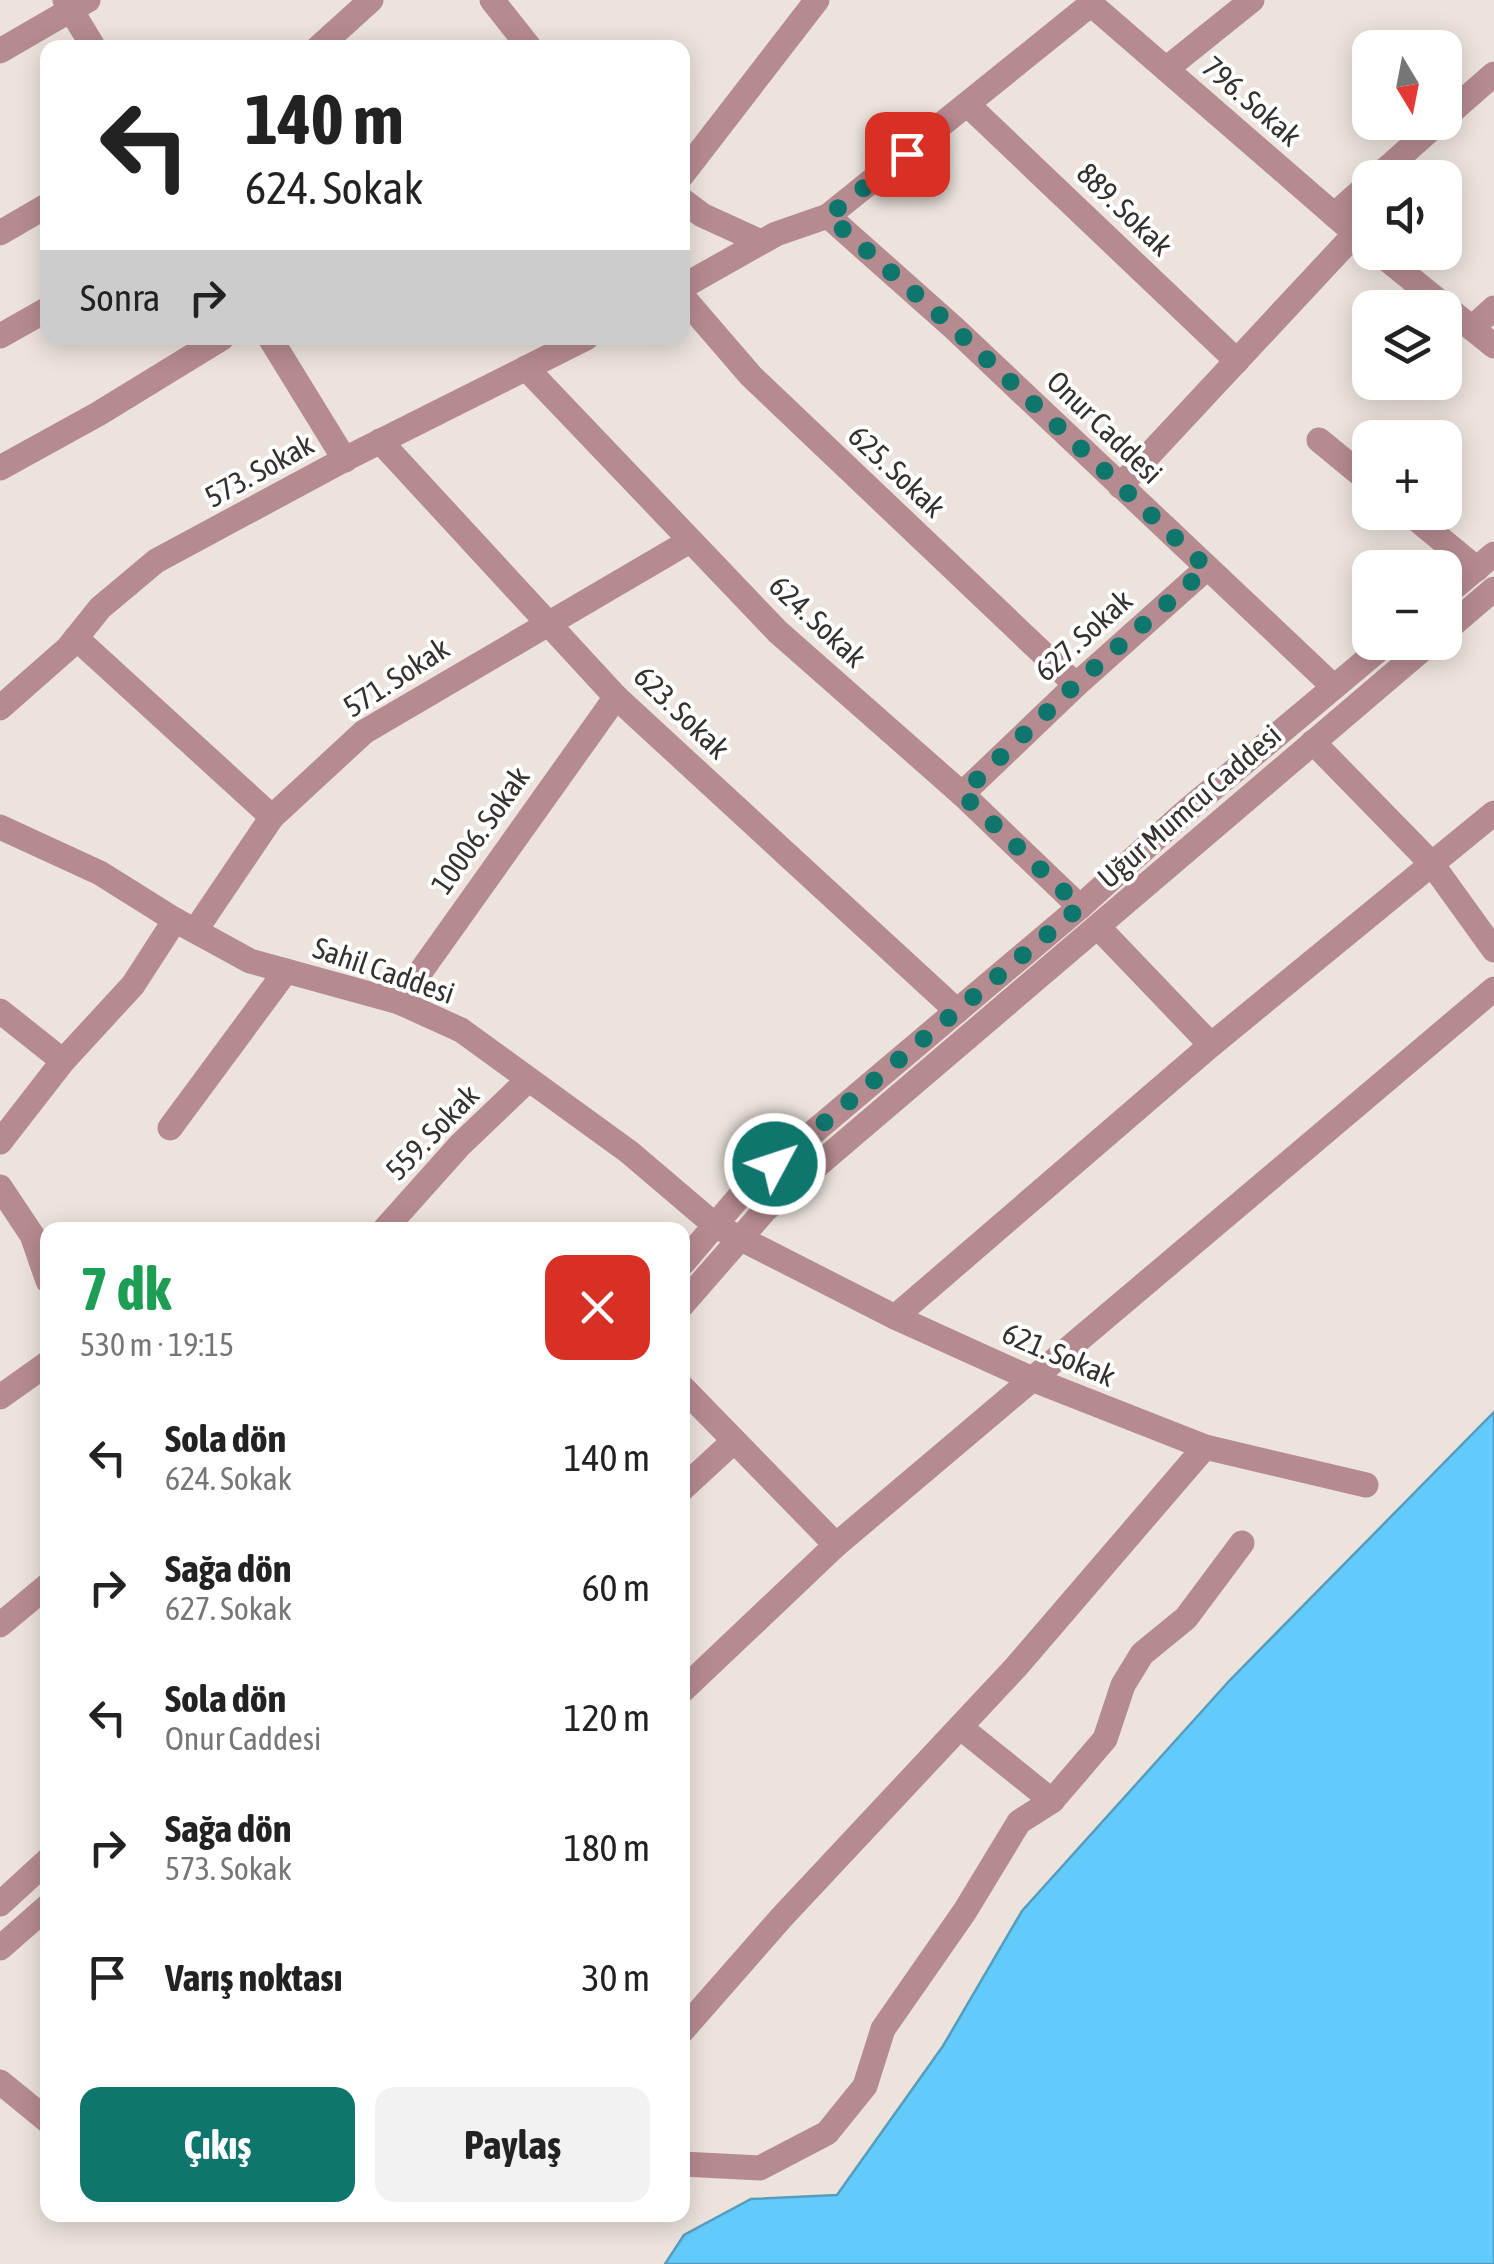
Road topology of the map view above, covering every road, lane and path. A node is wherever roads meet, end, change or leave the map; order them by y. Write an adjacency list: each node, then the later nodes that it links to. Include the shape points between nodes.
1 (371, 0): 7 (street)
2 (492, 0): 8 (street)
3 (817, 0): 16 (street)
4 (1252, 0): 10 (street)
5 (75, 4): 6 (street); 9 (street)
6 (91, 40)
7 (327, 40)
8 (524, 40)
9 (0, 50)
10 (1166, 69): 13 (street, 796. Sokak, via 1091,4); 20 (street, 796. Sokak)
11 (1494, 74): 12 (street)
12 (1462, 102)
13 (968, 105): 21 (street); 37 (street, 889. Sokak)
14 (1419, 140): 15 (street)
15 (1396, 160)
16 (690, 165)
17 (1352, 199): 20 (street)
18 (690, 206): 24 (street)
19 (40, 210): 23 (street)
20 (1334, 215): 22 (street, 796. Sokak)
21 (828, 216): 24 (street); 44 (street, Onur Caddesi)
22 (1352, 231)
23 (0, 233)
24 (761, 242): 27 (street)
25 (1352, 250): 37 (street)
26 (1400, 270): 31 (street)
27 (690, 282)
28 (690, 305): 56 (street, 625. Sokak, via 751,376)
29 (1494, 308): 31 (street)
30 (40, 313): 32 (street)
31 (1472, 328): 36 (street)
32 (0, 336)
33 (211, 345): 43 (street)
34 (274, 345): 41 (street)
35 (572, 345): 38 (street, 573. Sokak)
36 (1494, 346)
37 (1237, 361): 44 (street)
38 (526, 368): 40 (street, 573. Sokak); 46 (street, 624. Sokak)
39 (1319, 440): 42 (street)
40 (380, 441): 41 (street, 573. Sokak); 52 (street, 623. Sokak)
41 (345, 460): 53 (street, 573. Sokak, via 156,561)
42 (1352, 467)
43 (0, 468)
44 (1120, 486): 48 (street, Onur Caddesi)
45 (1437, 530): 47 (street)
46 (688, 542): 52 (street, 571. Sokak); 61 (street, 624. Sokak, via 778,632)
47 (1486, 561): 49 (street)
48 (1207, 568): 56 (street, 627. Sokak); 57 (street, Onur Caddesi)
49 (1462, 581)
50 (1494, 590): 51 (street)
51 (1462, 616)
52 (546, 622): 58 (street, 623. Sokak); 63 (street, 571. Sokak, via 364,732)
53 (76, 638): 59 (street, 573. Sokak); 63 (street)
54 (1366, 660): 57 (street, Uğur Mumcu Caddesi)
55 (1410, 660): 60 (street, Uğur Mumcu Caddesi)
56 (1076, 684): 61 (street, 627. Sokak)
57 (1334, 687): 66 (street, Uğur Mumcu Caddesi)
58 (616, 697): 72 (street, 10006. Sokak); 74 (street, 623. Sokak)
59 (0, 708)
60 (1314, 742): 65 (street); 68 (street, Uğur Mumcu Caddesi)
61 (962, 794): 66 (street, 624. Sokak)
62 (1494, 814): 65 (street)
63 (272, 816): 67 (street, 571. Sokak)
64 (0, 827): 67 (street, Sahil Caddesi, via 100,872)
65 (1432, 864): 69 (street); 75 (street)
66 (1080, 907): 74 (street, Uğur Mumcu Caddesi)
67 (185, 926): 70 (street, Sahil Caddesi, via 250,961); 76 (street, 571. Sokak)
68 (1098, 928): 75 (street); 83 (street, Uğur Mumcu Caddesi, via 766,1210)
69 (1494, 950)
70 (286, 971): 72 (street, Sahil Caddesi); 78 (street)
71 (1494, 989): 89 (street)
72 (399, 1002): 77 (street, Sahil Caddesi, via 461,1030)
73 (0, 1011): 76 (street)
74 (957, 1011): 82 (street, Uğur Mumcu Caddesi, via 745,1190)
75 (1211, 1045): 87 (street)
76 (63, 1061): 79 (street, 571. Sokak)
77 (528, 1080): 81 (street, 559. Sokak); 82 (street, Sahil Caddesi, via 629,1152)
78 (170, 1128)
79 (0, 1142)
80 (0, 1187): 85 (street)
81 (391, 1222)
82 (716, 1226): 83 (street, Sahil Caddesi); 84 (street, Uğur Mumcu Caddesi)
83 (742, 1240): 86 (street, Uğur Mumcu Caddesi); 87 (street, 621. Sokak)
84 (690, 1255)
85 (40, 1258)
86 (690, 1296)
87 (895, 1317): 89 (street, 621. Sokak)
88 (40, 1369): 91 (street)
89 (1032, 1380): 93 (street, 621. Sokak); 97 (street)
90 (690, 1395): 92 (street)
91 (0, 1397)
92 (734, 1441): 94 (street); 97 (street)
93 (1205, 1447): 95 (street, 621. Sokak); 101 (street)
94 (690, 1481)
95 (1366, 1485)
96 (1242, 1544): 102 (street, via 1186,1618 1142,1654 1104,1739)
97 (836, 1545): 100 (street)
98 (40, 1592): 99 (street)
99 (0, 1625)
100 (690, 1683)
101 (960, 1727): 102 (street); 107 (street)
102 (1052, 1801): 110 (street, via 1019,1822 883,2029 865,2086 827,2133 760,2168)
103 (40, 1867): 104 (street)
104 (0, 1904)
105 (40, 1913): 106 (street)
106 (0, 1948)
107 (690, 2023)
108 (0, 2082): 109 (street)
109 (40, 2114)
110 (690, 2164)

